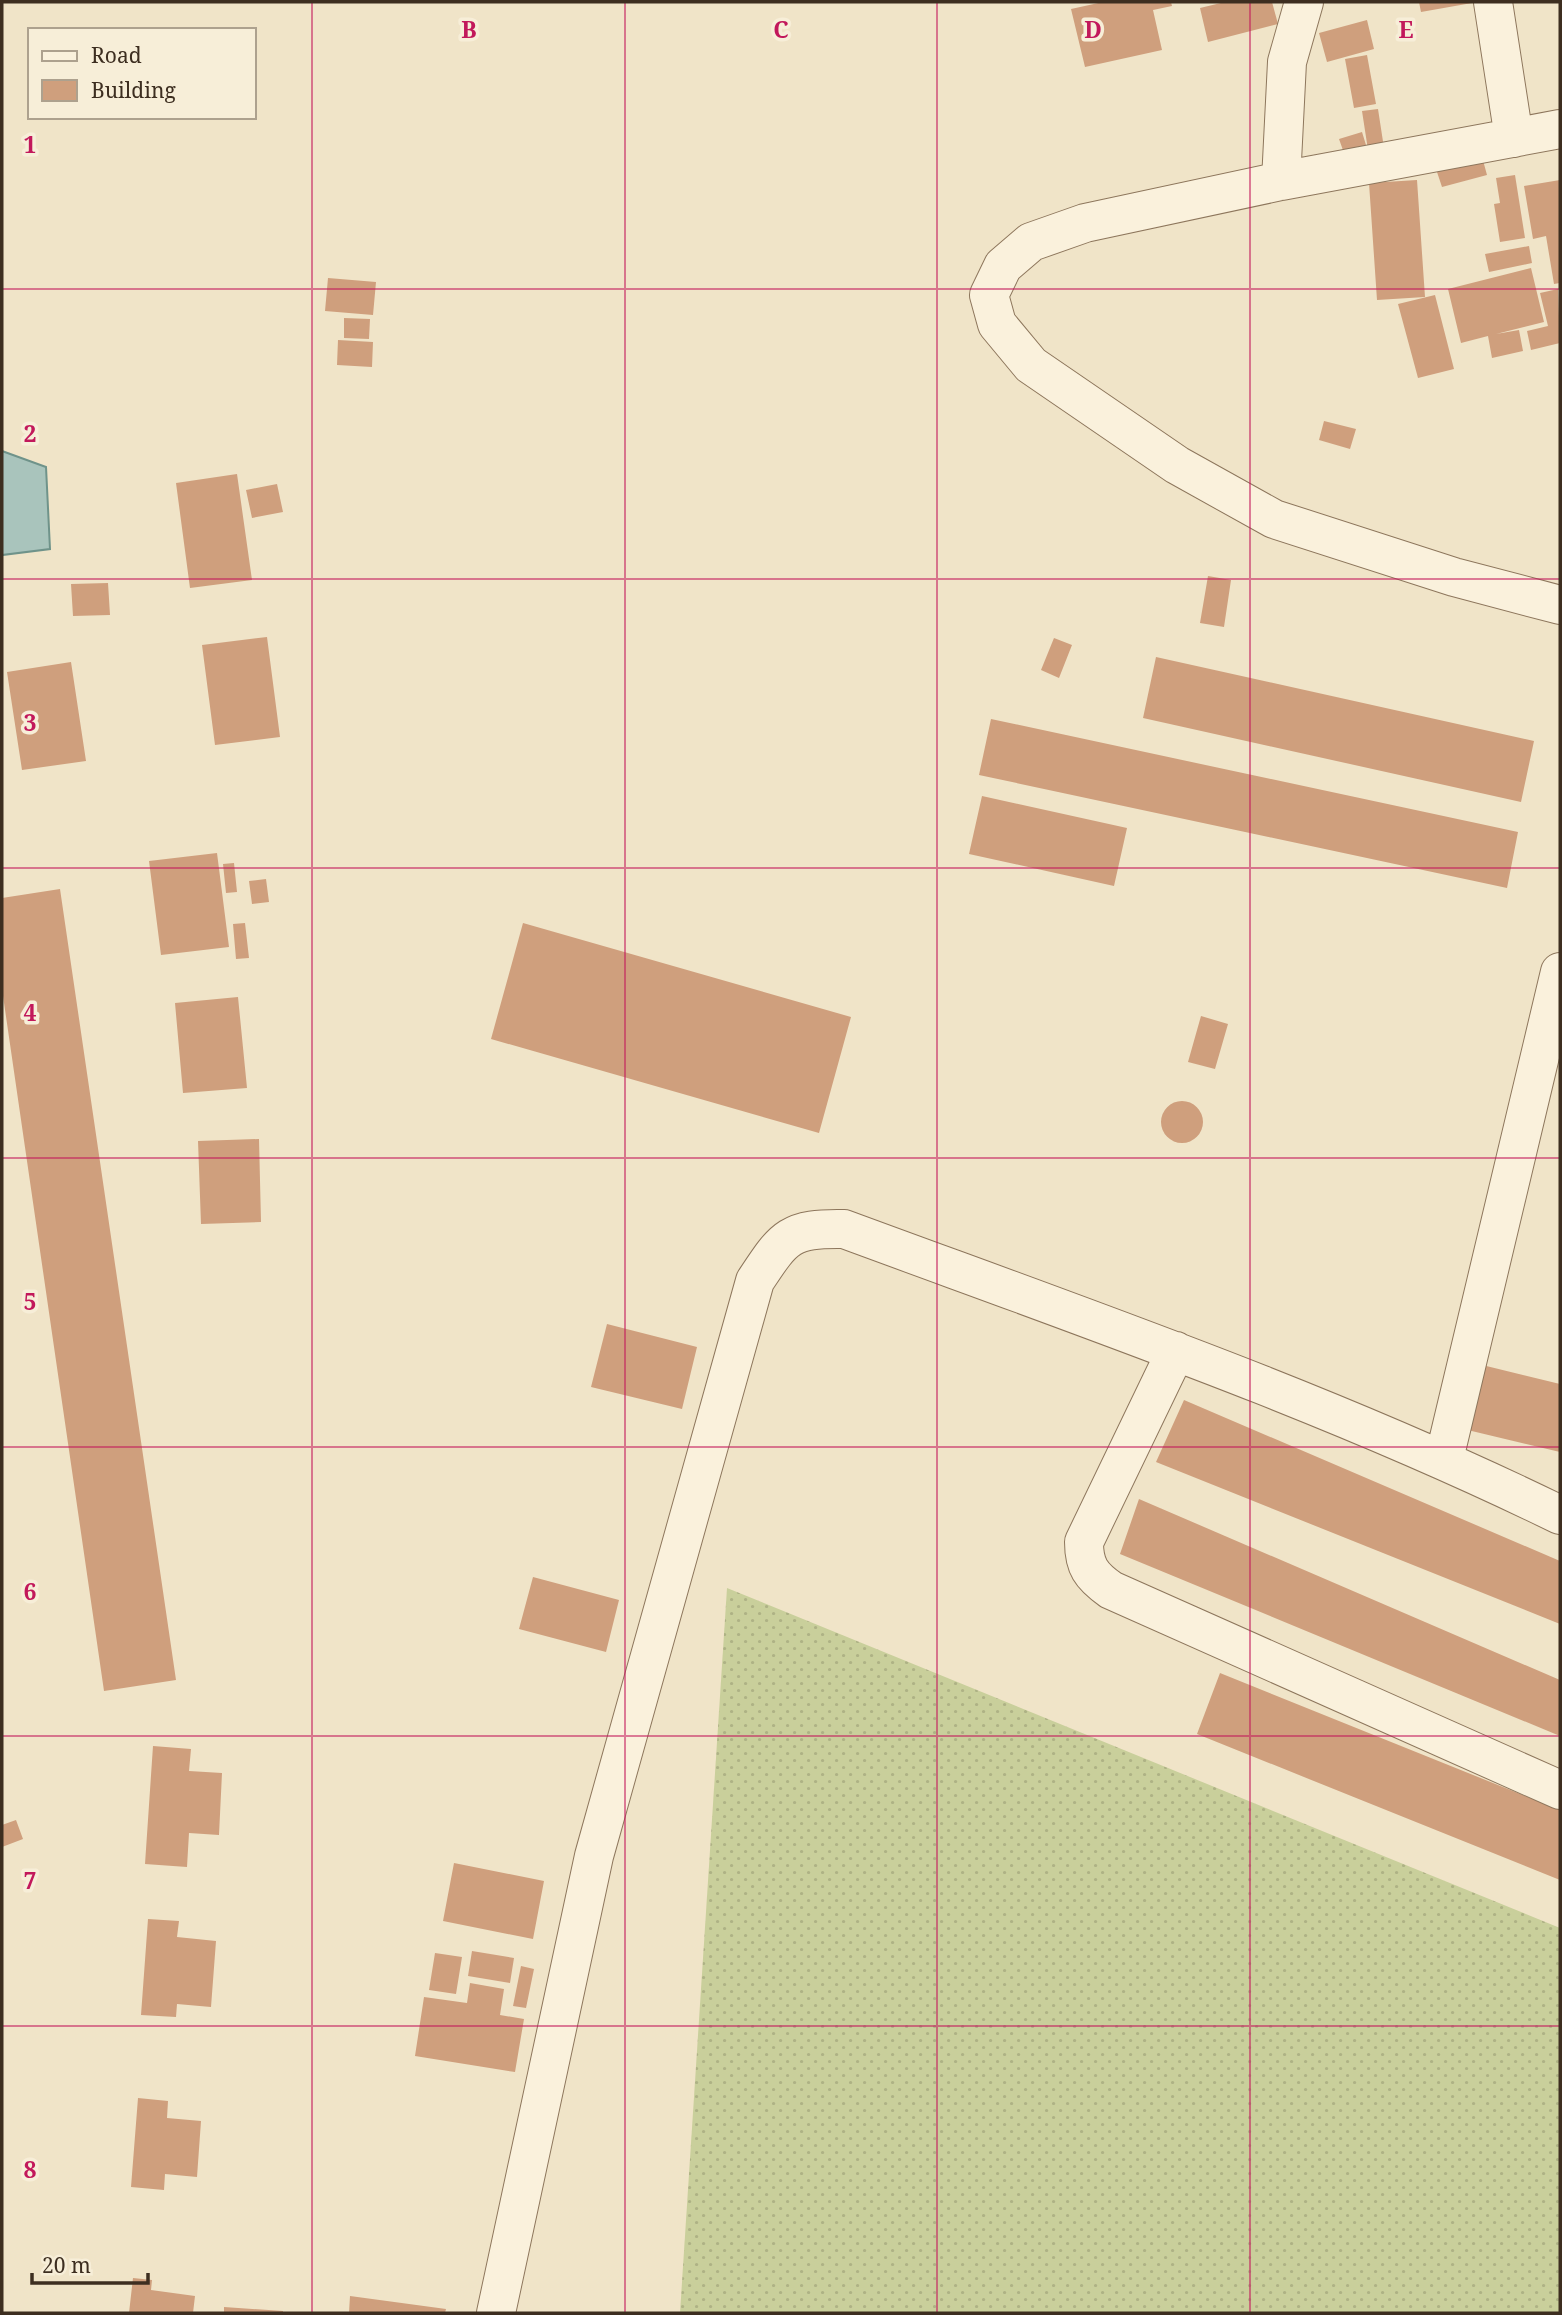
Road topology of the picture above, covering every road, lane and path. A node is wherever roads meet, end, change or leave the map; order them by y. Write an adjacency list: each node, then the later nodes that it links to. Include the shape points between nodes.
1 (1304, 2): 5 (street, via 1287,62)
2 (1493, 2): 4 (street)
3 (1560, 129): 4 (street)
4 (1514, 138): 5 (street)
5 (1281, 181): 6 (street, via 1085,223 1031,242 1003,266 989,295 997,324 1031,365 1177,465 1274,519 1454,577)
6 (1560, 605)
7 (1560, 972): 9 (street)
8 (1176, 1351): 9 (street); 11 (street, via 1084,1542 1084,1561 1094,1577 1111,1590); 12 (street, via 844,1229 808,1228 779,1244 755,1281 594,1856)
9 (1444, 1458): 10 (street)
10 (1560, 1515)
11 (1560, 1790)
12 (496, 2313)

